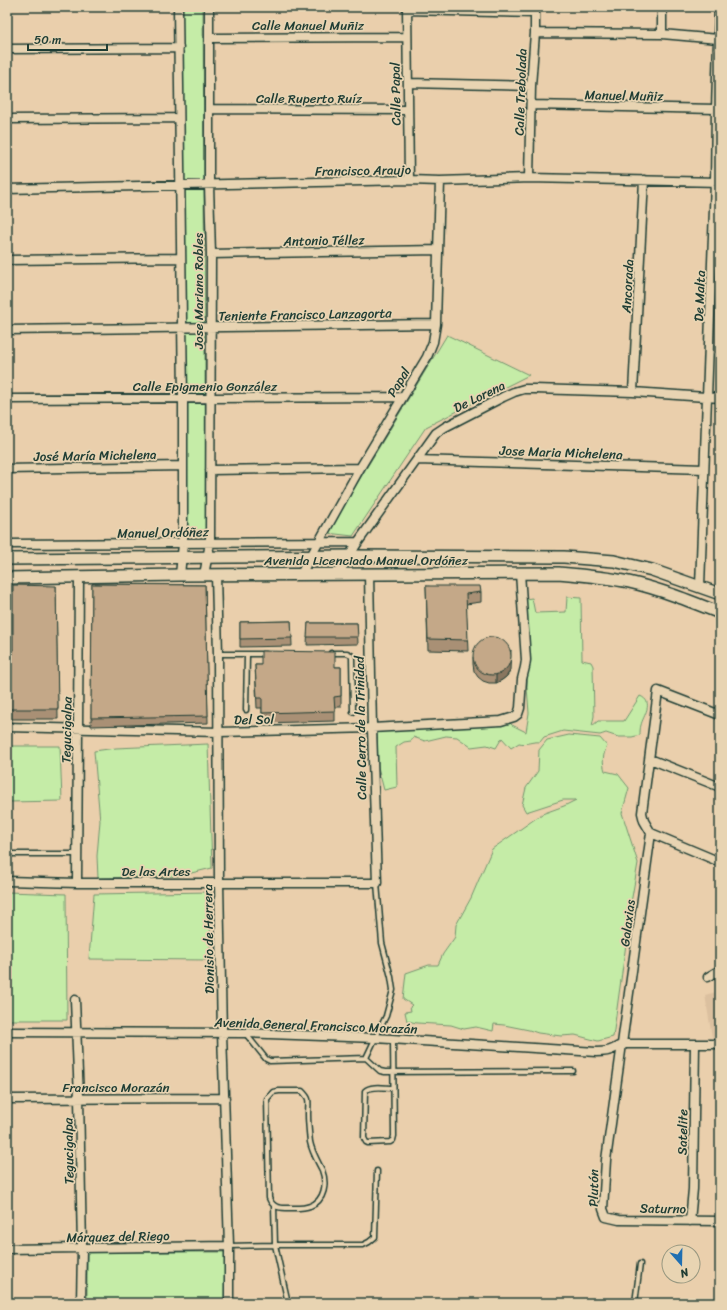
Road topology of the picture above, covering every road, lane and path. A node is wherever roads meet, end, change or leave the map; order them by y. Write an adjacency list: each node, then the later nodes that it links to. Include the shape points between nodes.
1 (178, 7): 12 (street, Jose Mariano Robles)
2 (209, 7): 10 (street, Jose Mariano Robles)
3 (662, 7): 8 (street)
4 (719, 7): 11 (street, De Malta)
5 (407, 8): 6 (street); 9 (street, Calle Papal)
6 (534, 10): 7 (street, Calle Trebolada)
7 (535, 33): 8 (street); 15 (street, Calle Trebolada)
8 (662, 34): 11 (street)
9 (406, 37): 10 (street, Calle Manuel Muñiz); 14 (street, Calle Papal)
10 (209, 38): 17 (street, Jose Mariano Robles)
11 (718, 39): 18 (street, De Malta)
12 (179, 48): 13 (street); 20 (street, Jose Mariano Robles)
13 (7, 49)
14 (408, 83): 15 (street); 19 (street, Calle Papal)
15 (531, 86): 16 (street, Calle Trebolada)
16 (532, 105): 18 (street, Manuel Muñiz); 22 (street, Calle Trebolada)
17 (210, 109): 19 (street, Calle Ruperto Ruíz); 27 (street, Jose Mariano Robles)
18 (716, 109): 26 (street, De Malta)
19 (407, 110): 23 (street, Calle Papal)
20 (179, 118): 21 (street); 28 (street, Jose Mariano Robles)
21 (7, 119)
22 (529, 178): 24 (street, Francisco Araujo); 25 (street, Francisco Araujo)
23 (409, 180): 25 (street, Francisco Araujo); 27 (street, Francisco Araujo)
24 (644, 180): 26 (street, Francisco Araujo); 38 (street, Ancorada)
25 (440, 181): 30 (street, Papal)
26 (717, 182): 42 (street, De Malta)
27 (209, 185): 28 (street, Francisco Araujo); 31 (street, Jose Mariano Robles)
28 (181, 186): 29 (street, Francisco Araujo); 32 (street, Jose Mariano Robles)
29 (7, 189)
30 (438, 250): 31 (street, Antonio Téllez); 34 (street, Papal)
31 (211, 254): 36 (street, Jose Mariano Robles)
32 (181, 258): 33 (street); 35 (street, Jose Mariano Robles)
33 (7, 260)
34 (436, 324): 36 (street, Teniente Francisco Lanzagorta); 39 (street, Papal, via 427,357)
35 (182, 328): 36 (street, Teniente Francisco Lanzagorta); 37 (street, Teniente Francisco Lanzagorta); 40 (street, Jose Mariano Robles)
36 (210, 328): 41 (street, Jose Mariano Robles)
37 (7, 330)
38 (633, 392): 42 (street, De Lorena); 45 (street, De Lorena, via 534,388 514,392 445,426 436,433)
39 (402, 397): 41 (street, Calle Epigmenio González); 47 (street, Papal)
40 (183, 398): 41 (street, Calle Epigmenio González); 44 (street, Calle Epigmenio González); 46 (street, Jose Mariano Robles)
41 (210, 398): 50 (street, Jose Mariano Robles)
42 (707, 398): 43 (street, De Lorena); 49 (street, De Malta)
43 (720, 398)
44 (7, 399)
45 (417, 460): 49 (street, Jose Maria Michelena); 52 (street, De Lorena)
46 (183, 466): 48 (street, José María Michelena); 55 (street, Jose Mariano Robles)
47 (360, 468): 50 (street); 51 (street, Papal)
48 (7, 469)
49 (704, 469): 70 (street, De Malta)
50 (210, 470): 53 (street, Jose Mariano Robles)
51 (319, 541): 52 (street, Manuel Ordóñez); 53 (street, Manuel Ordóñez); 59 (street, Papal)
52 (358, 542): 56 (street, De Lorena)
53 (210, 543): 55 (street, Manuel Ordóñez); 58 (street, Jose Mariano Robles)
54 (7, 544): 55 (street, Manuel Ordóñez)
55 (183, 544): 57 (street, Jose Mariano Robles)
56 (349, 556): 59 (main road, Avenida Licenciado Manuel Ordóñez); 62 (street, De Lorena); 70 (main road, Avenida Licenciado Manuel Ordóñez, via 571,557 652,570)
57 (182, 558): 58 (main road, Avenida Licenciado Manuel Ordóñez); 60 (main road, Avenida Licenciado Manuel Ordóñez); 65 (street, Jose Mariano Robles)
58 (207, 558): 59 (main road, Avenida Licenciado Manuel Ordóñez); 66 (street, Jose Mariano Robles)
59 (311, 558): 61 (street, Papal)
60 (7, 559)
61 (301, 574): 62 (main road, Avenida Licenciado Manuel Ordóñez); 67 (main road, Avenida Licenciado Manuel Ordóñez)
62 (338, 574): 63 (main road, Avenida Licenciado Manuel Ordóñez)
63 (369, 574): 64 (main road, Avenida Licenciado Manuel Ordóñez); 81 (street, Calle Cerro de la Trinidad)
64 (520, 574): 72 (main road, Avenida Licenciado Manuel Ordóñez, via 559,573 629,582 672,594); 81 (street, Del Sol, via 526,660 518,714 501,721)
65 (180, 575): 66 (main road, Avenida Licenciado Manuel Ordóñez); 68 (main road, Avenida Licenciado Manuel Ordóñez)
66 (204, 575): 67 (main road, Avenida Licenciado Manuel Ordóñez)
67 (216, 575): 74 (street, Dionisio de Herrera)
68 (79, 577): 69 (main road, Avenida Licenciado Manuel Ordóñez); 82 (street, Tegucigalpa)
69 (7, 578)
70 (700, 586): 71 (main road, Avenida Licenciado Manuel Ordóñez)
71 (720, 594)
72 (720, 613)
73 (324, 653): 78 (lane, via 347,653 352,658)
74 (218, 654): 76 (lane); 83 (street, Dionisio de Herrera)
75 (270, 654): 76 (lane)
76 (247, 655): 77 (lane)
77 (246, 710)
78 (353, 712)
79 (720, 715): 84 (street, via 658,691)
80 (7, 727): 82 (street, Del Sol)
81 (372, 728): 83 (street, Del Sol); 93 (street, Calle Cerro de la Trinidad)
82 (78, 729): 83 (street, Del Sol); 87 (street, Tegucigalpa)
83 (219, 732): 92 (street, Dionisio de Herrera)
84 (650, 759): 85 (street); 86 (street, via 642,813)
85 (720, 787)
86 (651, 833): 89 (street); 103 (street, Galaxias)
87 (77, 854): 88 (lane, via 12,854); 91 (street, Tegucigalpa)
88 (7, 858)
89 (720, 862)
90 (7, 881): 91 (street, De las Artes)
91 (77, 883): 92 (street, De las Artes)
92 (219, 883): 93 (street, De las Artes); 99 (street, Dionisio de Herrera)
93 (377, 883): 101 (lane, via 382,943 394,990 386,1016)
94 (720, 970): 95 (street)
95 (708, 977)
96 (75, 1000): 98 (street, Tegucigalpa)
97 (7, 1032): 98 (street, Avenida General Francisco Morazán)
98 (76, 1032): 99 (street, Avenida General Francisco Morazán); 110 (street, Tegucigalpa)
99 (222, 1033): 100 (street, Avenida General Francisco Morazán); 111 (street, Dionisio de Herrera)
100 (245, 1033): 101 (street, Avenida General Francisco Morazán); 106 (lane, via 270,1061)
101 (375, 1038): 102 (street, Avenida General Francisco Morazán); 106 (lane)
102 (393, 1040): 103 (street, Avenida General Francisco Morazán, via 596,1052 609,1051); 108 (lane)
103 (621, 1044): 104 (street); 113 (street, Galaxias)
104 (695, 1044): 105 (street); 117 (street, Satelite, via 693,1190)
105 (720, 1044)
106 (366, 1058): 108 (lane, via 380,1071)
107 (573, 1071): 108 (lane)
108 (393, 1072): 109 (lane)
109 (393, 1088): 109 (lane, via 367,1088 365,1091 364,1138 368,1143 393,1140)
110 (79, 1098): 111 (street, Francisco Morazán); 112 (street, Francisco Morazán); 122 (street, Tegucigalpa)
111 (225, 1098): 120 (street, Dionisio de Herrera)
112 (7, 1099)
113 (606, 1160): 116 (street, Plutón, via 603,1209)
114 (377, 1171): 119 (lane, via 375,1237 369,1242 363,1245)
115 (274, 1206): 115 (lane, via 310,1206 318,1202 324,1191 322,1172 310,1144 308,1099 302,1091 279,1091 267,1099 269,1198); 119 (lane)
116 (606, 1217): 117 (street, Saturno, via 618,1220)
117 (690, 1221): 118 (street, Saturno)
118 (720, 1221)
119 (275, 1245): 120 (lane); 126 (lane)
120 (229, 1246): 122 (street, Márquez del Riego); 125 (street, Dionisio de Herrera)
121 (7, 1248): 122 (street, Márquez del Riego)
122 (82, 1248): 124 (street, Tegucigalpa)
123 (640, 1264): 127 (lane)
124 (81, 1303)
125 (229, 1303)
126 (288, 1303)
127 (635, 1303)

